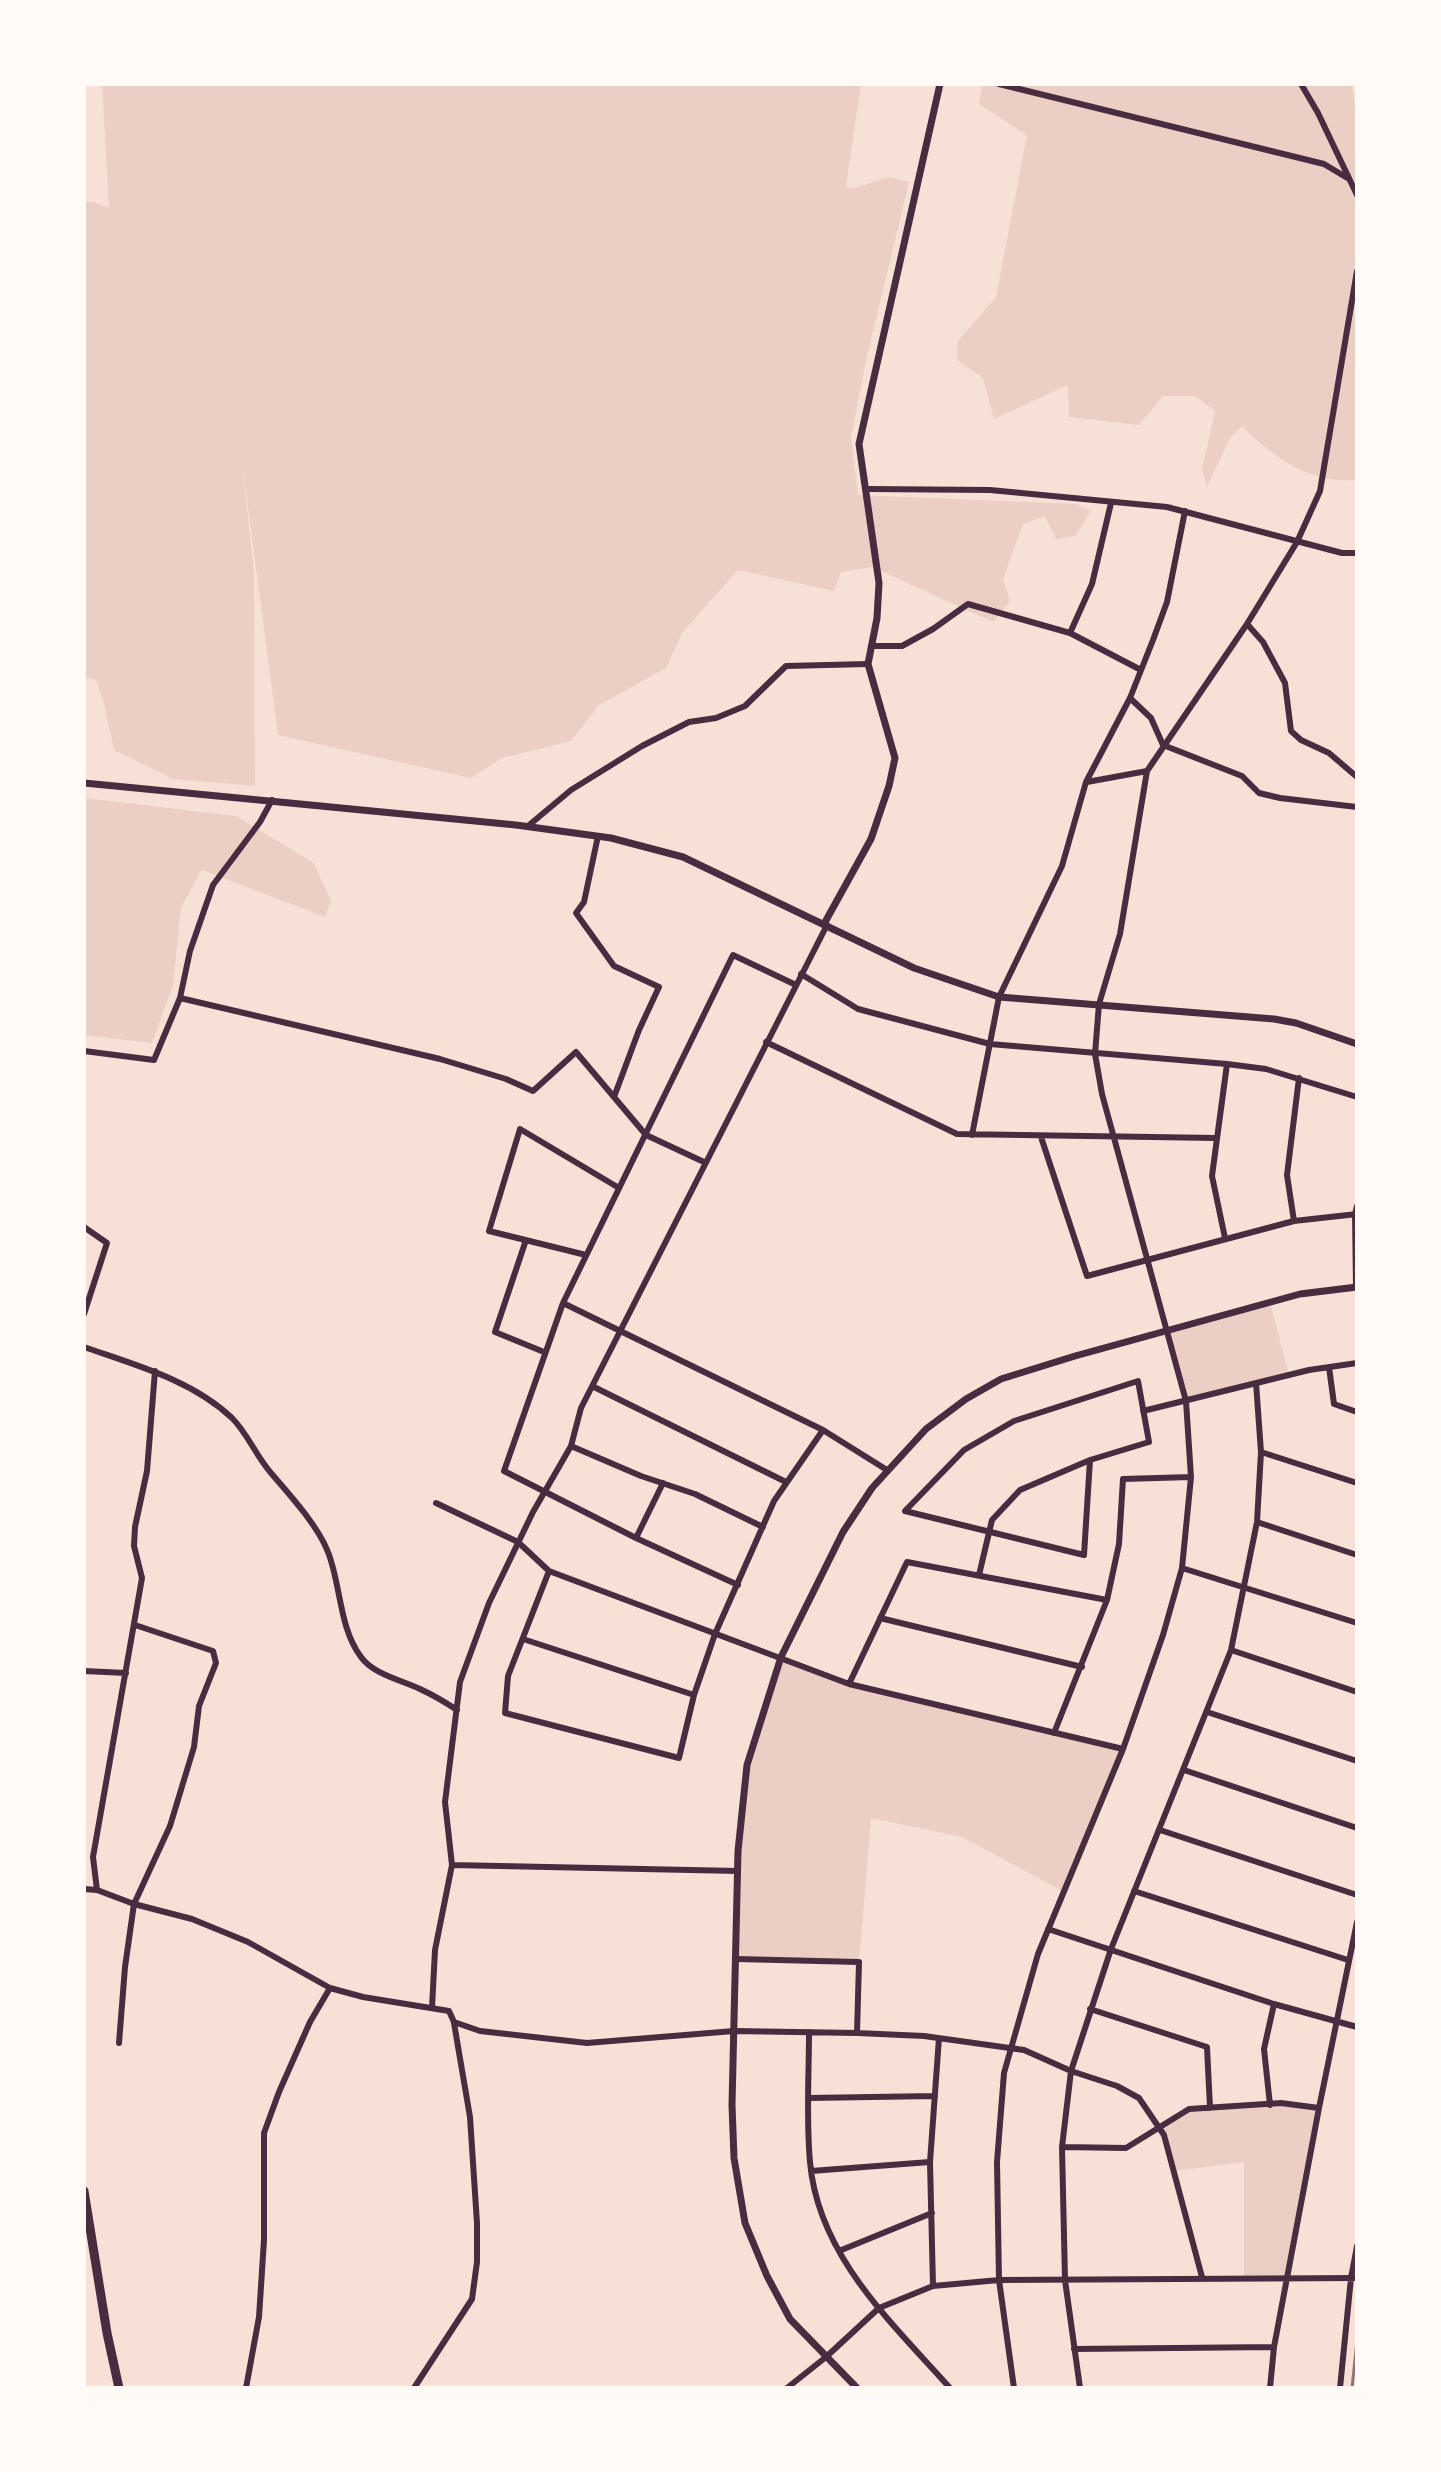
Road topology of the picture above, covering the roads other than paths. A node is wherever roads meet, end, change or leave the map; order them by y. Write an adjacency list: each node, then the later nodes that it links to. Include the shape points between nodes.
1 (940, 84): 7 (street, via 864,413 859,444)
2 (999, 84): 4 (street, via 1324,164)
3 (1301, 84): 4 (street)
4 (1349, 179): 5 (street)
5 (1357, 195)
6 (1357, 271): 10 (street, via 1320,491)
7 (867, 489): 8 (street, via 990,490); 14 (street, via 879,583)
8 (1111, 503): 9 (street); 13 (street, via 1092,584)
9 (1185, 511): 10 (street); 16 (street, via 1167,602)
10 (1297, 542): 11 (street); 12 (street)
11 (1357, 553)
12 (1247, 624): 18 (street); 20 (street, via 1285,683 1291,731)
13 (1070, 633): 14 (street, via 968,604 902,646); 16 (street)
14 (871, 646): 15 (street)
15 (868, 664): 25 (street, via 786,666 745,706 689,722 610,764); 27 (street, via 895,758 871,839)
16 (1141, 670): 17 (street)
17 (1130, 698): 18 (street, via 1151,718); 21 (street)
18 (1163, 745): 19 (street); 24 (street, via 1242,776 1259,793)
19 (1147, 771): 21 (street); 32 (street, via 1120,934)
20 (1357, 777)
21 (1086, 782): 30 (street, via 1062,866)
22 (84, 783): 23 (street)
23 (272, 800): 25 (street); 31 (street, via 213,885)
24 (1357, 807)
25 (528, 826): 26 (street)
26 (598, 836): 27 (street, via 683,857); 40 (street, via 584,902 576,913 614,966 659,987)
27 (826, 924): 28 (street); 30 (street, via 914,968)
28 (801, 974): 29 (street); 34 (street, via 858,1009)
29 (796, 985): 33 (street); 42 (street, via 733,955)
30 (999, 997): 32 (street); 34 (street)
31 (180, 998): 36 (street, via 154,1060); 40 (street, via 440,1059 533,1091 576,1052)
32 (1099, 1004): 35 (street, via 1274,1019); 37 (street)
33 (766, 1042): 43 (street, via 957,1134); 47 (street)
34 (990, 1044): 37 (street); 43 (street)
35 (1357, 1044)
36 (84, 1051)
37 (1095, 1054): 38 (street); 44 (street)
38 (1227, 1064): 39 (street); 46 (street)
39 (1299, 1078): 41 (street); 51 (street, via 1287,1175)
40 (614, 1097): 42 (street)
41 (1357, 1097)
42 (646, 1135): 47 (street); 48 (street)
43 (972, 1135): 45 (street)
44 (1113, 1136): 45 (street); 46 (street); 56 (street)
45 (1041, 1137): 56 (street, via 1087,1276)
46 (1216, 1138): 53 (street, via 1212,1176)
47 (704, 1162): 60 (street)
48 (619, 1188): 54 (street, via 520,1129 489,1231); 55 (street)
49 (1357, 1206): 50 (street)
50 (1356, 1214): 51 (street); 57 (street)
51 (1294, 1221): 53 (street)
52 (84, 1227): 59 (street, via 107,1243)
53 (1225, 1238): 56 (street)
54 (526, 1240): 55 (street); 63 (street, via 495,1332)
55 (586, 1255): 58 (street)
56 (1149, 1260): 61 (street)
57 (1357, 1287): 61 (street, via 1300,1294)
58 (563, 1303): 60 (street); 63 (street)
59 (84, 1314)
60 (620, 1330): 68 (street); 72 (street)
61 (1166, 1330): 69 (street); 76 (street, via 1001,1379 926,1429)
62 (84, 1347): 66 (street)
63 (544, 1352): 81 (street, via 504,1471)
64 (1357, 1363): 65 (street)
65 (1329, 1367): 67 (street); 71 (street, via 1334,1404)
66 (155, 1371): 97 (street, via 147,1471 135,1527 142,1578); 108 (street, via 230,1417 306,1517 328,1551 360,1656 369,1666)
67 (1256, 1383): 69 (street); 74 (street)
68 (594, 1387): 73 (street, via 581,1408); 78 (street)
69 (1186, 1401): 70 (street); 77 (street)
70 (1143, 1411): 75 (street, via 1149,1442); 85 (street, via 1138,1381 1014,1421 964,1450 905,1511)
71 (1357, 1412)
72 (823, 1430): 76 (street); 78 (street)
73 (571, 1446): 79 (street); 81 (street)
74 (1261, 1452): 80 (street); 83 (street)
75 (1090, 1460): 85 (street, via 1020,1490 992,1520); 85 (street, via 1084,1555)
76 (887, 1470): 101 (street, via 843,1532)
77 (1191, 1477): 89 (street); 94 (street, via 1123,1479 1119,1544)
78 (786, 1482): 84 (street)
79 (663, 1483): 84 (street); 86 (street)
80 (1357, 1483)
81 (546, 1492): 86 (street); 87 (street)
82 (436, 1503): 87 (street)
83 (1257, 1522): 88 (street); 93 (street)
84 (763, 1527): 92 (street)
85 (989, 1534): 91 (street)
86 (636, 1538): 92 (street)
87 (518, 1542): 90 (street); 108 (street, via 472,1646)
88 (1357, 1555)
89 (1182, 1568): 93 (street); 111 (street)
90 (549, 1571): 98 (street); 99 (street)
91 (979, 1575): 94 (street); 95 (street, via 907,1562)
92 (738, 1585): 98 (street)
93 (1244, 1586): 96 (street); 100 (street)
94 (1107, 1600): 102 (street)
95 (880, 1618): 102 (street); 105 (street)
96 (1357, 1623)
97 (135, 1625): 104 (street); 122 (street, via 213,1651 216,1663 199,1706 194,1747 170,1826)
98 (715, 1634): 101 (street); 107 (street)
99 (523, 1639): 107 (street); 107 (street, via 508,1676 505,1713 679,1758)
100 (1231, 1650): 106 (street); 109 (street)
101 (781, 1657): 105 (street); 117 (street, via 747,1765)
102 (1082, 1667): 110 (street)
103 (84, 1671): 104 (street)
104 (126, 1673): 119 (street, via 93,1857)
105 (849, 1684): 110 (street)
106 (1357, 1692)
107 (694, 1695)
108 (457, 1710): 116 (street, via 445,1802)
109 (1207, 1712): 112 (street); 113 (street)
110 (1054, 1733): 111 (street)
111 (1123, 1749): 124 (street)
112 (1357, 1761)
113 (1184, 1770): 114 (street); 115 (street)
114 (1357, 1828)
115 (1160, 1830): 120 (street); 121 (street)
116 (452, 1865): 117 (street); 130 (street, via 435,1950)
117 (738, 1871): 126 (street)
118 (84, 1889): 119 (street)
119 (97, 1890): 122 (street)
120 (1134, 1891): 125 (street); 127 (street)
121 (1357, 1895)
122 (134, 1904): 128 (street, via 192,1919 248,1942); 139 (street)
123 (1357, 1922): 127 (street)
124 (1048, 1929): 125 (street); 140 (street)
125 (1111, 1949): 129 (street); 131 (street)
126 (736, 1959): 135 (street); 137 (street, via 859,1962)
127 (1348, 1960): 133 (street)
128 (330, 1988): 130 (street); 166 (street, via 310,2022 264,2133 259,2317)
129 (1274, 2004): 133 (street); 144 (street, via 1264,2049)
130 (432, 2008): 132 (street, via 449,2011)
131 (1090, 2009): 141 (street); 145 (street, via 1207,2047)
132 (454, 2022): 135 (street, via 480,2031 587,2043); 167 (street, via 470,2117 477,2262 472,2299)
133 (1336, 2023): 134 (street); 146 (street)
134 (1357, 2027)
135 (734, 2031): 136 (street); 164 (street, via 734,2158 745,2223 790,2319)
136 (809, 2032): 137 (street); 143 (street)
137 (857, 2033): 138 (street)
138 (939, 2038): 140 (street); 142 (street)
139 (119, 2043)
140 (1010, 2047): 141 (street); 158 (street, via 997,2162)
141 (1071, 2071): 147 (street, via 1139,2098); 148 (street)
142 (935, 2096): 143 (street); 149 (street)
143 (809, 2098): 150 (street)
144 (1270, 2105): 145 (street); 146 (street)
145 (1210, 2108): 147 (street, via 1189,2109)
146 (1319, 2108): 156 (street)
147 (1159, 2126): 148 (street, via 1126,2148); 155 (street)
148 (1062, 2147): 159 (street)
149 (930, 2162): 150 (street); 152 (street)
150 (811, 2171): 154 (street)
151 (84, 2191): 165 (main road)
152 (932, 2213): 154 (street); 160 (street)
153 (1357, 2246): 157 (street)
154 (839, 2251): 161 (street)
155 (1202, 2277): 156 (street); 159 (street)
156 (1288, 2278): 157 (street); 162 (street)
157 (1354, 2278): 174 (street)
158 (999, 2280): 159 (street); 160 (street); 171 (street)
159 (1065, 2280): 163 (street)
160 (933, 2286): 161 (street)
161 (879, 2308): 164 (street); 170 (street)
162 (1274, 2347): 163 (street); 173 (street)
163 (1074, 2349): 172 (street)
164 (826, 2357): 168 (street); 169 (street)
165 (119, 2388)
166 (246, 2388)
167 (414, 2388)
168 (787, 2388)
169 (857, 2388)
170 (950, 2388)
171 (1014, 2388)
172 (1080, 2388)
173 (1270, 2388)
174 (1340, 2388)

